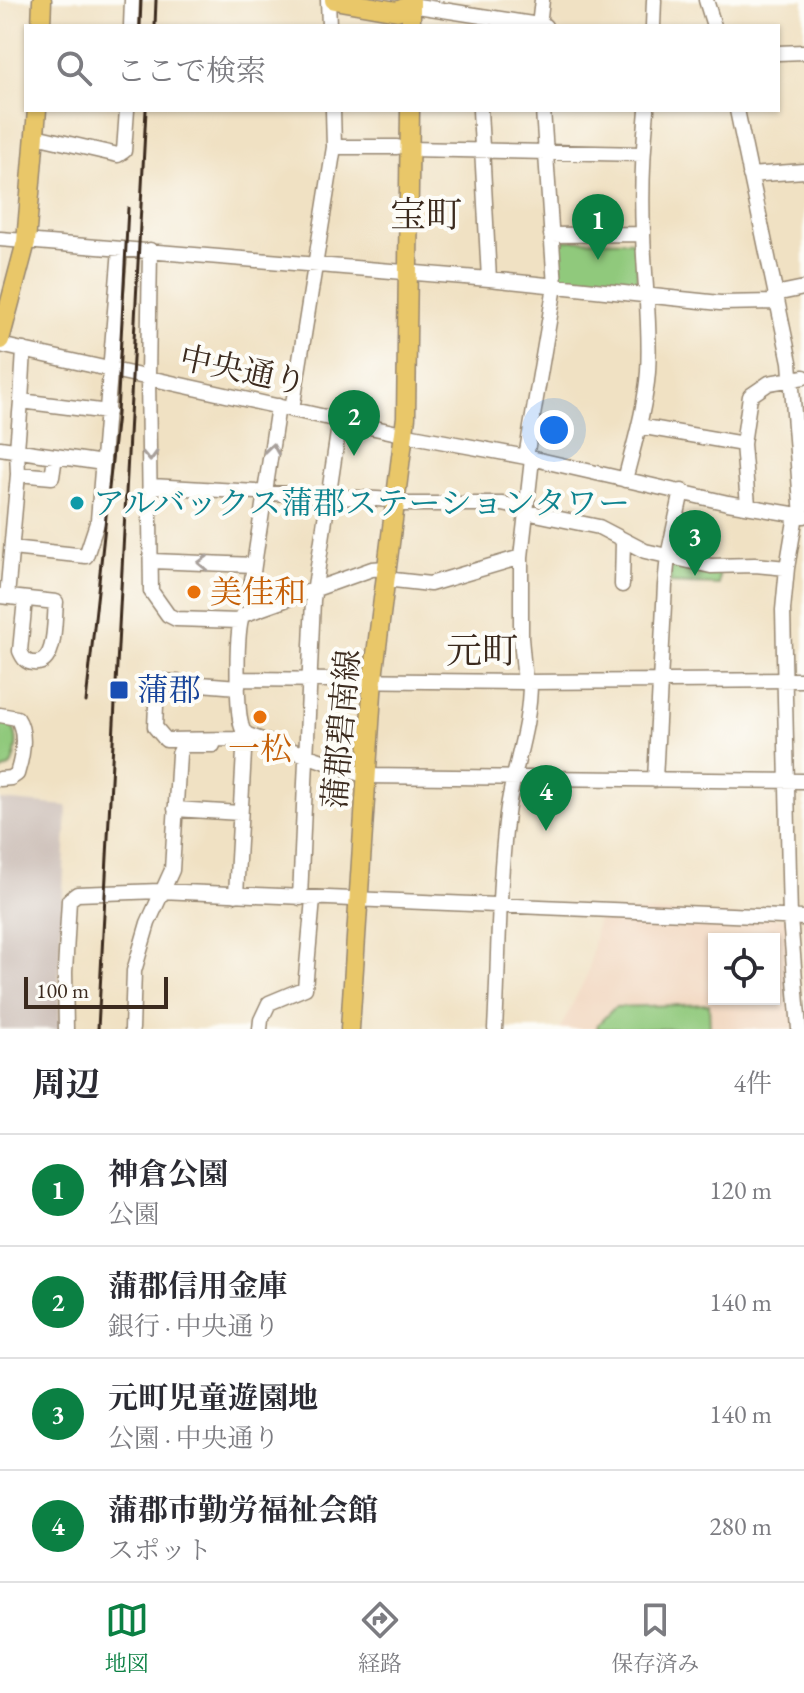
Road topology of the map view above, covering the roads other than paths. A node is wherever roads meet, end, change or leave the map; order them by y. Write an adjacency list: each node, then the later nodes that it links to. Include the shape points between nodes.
1 (42, 0): 10 (main road)
2 (132, 0): 11 (street)
3 (328, 0): 12 (street)
4 (334, 0): 8 (main road)
5 (542, 0): 14 (street)
6 (654, 0): 15 (street)
7 (706, 0): 16 (street)
8 (403, 7): 9 (street)
9 (474, 21): 13 (street)
10 (41, 24)
11 (131, 24)
12 (329, 24)
13 (514, 24)
14 (541, 24)
15 (653, 24)
16 (713, 24)
17 (804, 52): 18 (street)
18 (780, 53)
19 (37, 112): 28 (main road)
20 (127, 112): 28 (street, via 124,151 118,155)
21 (333, 112): 29 (street)
22 (397, 112): 30 (main road, 蒲郡碧南線)
23 (410, 112): 30 (main road, 蒲郡碧南線)
24 (480, 112): 31 (street)
25 (543, 112): 32 (street)
26 (647, 112): 33 (street)
27 (737, 112): 35 (street)
28 (35, 136): 39 (main road)
29 (334, 147): 30 (street); 42 (street)
30 (403, 148): 31 (street); 43 (main road, 蒲郡碧南線)
31 (482, 149): 32 (street); 44 (street)
32 (546, 152): 33 (street); 37 (street)
33 (643, 154): 36 (street)
34 (804, 171): 35 (street)
35 (750, 175): 48 (street)
36 (643, 234): 37 (street); 47 (street)
37 (551, 235): 45 (street)
38 (0, 239): 39 (street)
39 (26, 242): 40 (street); 49 (main road)
40 (120, 249): 41 (street); 51 (street)
41 (150, 250): 42 (street); 52 (street)
42 (315, 265): 43 (street); 55 (street)
43 (403, 273): 44 (street); 59 (main road, 蒲郡碧南線, via 398,416)
44 (489, 279): 45 (street)
45 (555, 286): 47 (street); 64 (street)
46 (804, 288): 48 (street)
47 (647, 293): 48 (street, via 735,304); 58 (street, via 648,374)
48 (776, 298): 53 (street)
49 (0, 342): 50 (street, 中央通り)
50 (24, 350): 51 (street, 中央通り); 54 (street)
51 (111, 370): 52 (street, 中央通り); 56 (street)
52 (148, 378): 55 (street, 中央通り); 68 (street, one-way to 68)
53 (798, 378): 60 (street, via 769,383 750,396); 75 (street)
54 (21, 401): 56 (street); 62 (street)
55 (285, 408): 57 (street, 中央通り); 70 (street, one-way to 55)
56 (108, 412): 65 (street)
57 (340, 419): 59 (street, 中央通り); 71 (street)
58 (639, 426): 60 (street); 67 (street)
59 (402, 434): 64 (street, 中央通り); 72 (main road, 蒲郡碧南線)
60 (743, 444): 73 (street)
61 (0, 448): 62 (street)
62 (17, 449): 63 (street); 66 (street)
63 (55, 457): 65 (street); 66 (street, via 52,477)
64 (529, 458): 67 (street, 中央通り); 74 (street)
65 (103, 463): 77 (street, via 98,520 86,556)
66 (18, 474): 77 (street)
67 (625, 480): 69 (street, 中央通り)
68 (151, 486): 70 (street); 80 (street)
69 (682, 491): 73 (street, 中央通り); 78 (street)
70 (265, 493): 71 (street); 81 (street)
71 (327, 496): 72 (street); 85 (street)
72 (394, 502): 74 (street, via 503,504); 83 (main road, 蒲郡碧南線)
73 (748, 505): 75 (street, 中央通り)
74 (526, 511): 76 (street, via 599,527); 79 (street)
75 (801, 516): 82 (street)
76 (623, 541): 78 (street); 84 (street)
77 (12, 548): 86 (street)
78 (668, 556): 82 (street, via 711,566); 93 (street)
79 (521, 557): 83 (street, via 430,584); 94 (street, via 521,638)
80 (152, 561): 81 (street, one-way to 80); 88 (street, via 151,591 168,615)
81 (254, 565): 88 (street)
82 (787, 568): 91 (street)
83 (386, 574): 85 (street, via 372,569); 90 (main road, 蒲郡碧南線)
84 (622, 585)
85 (314, 590): 88 (street); 89 (street)
86 (4, 597): 87 (street)
87 (25, 599): 87 (street, via 56,602 51,653 38,664 20,651)
88 (245, 616): 95 (street)
89 (309, 678): 90 (street); 95 (street); 99 (street)
90 (373, 678): 94 (street); 100 (main road, 蒲郡碧南線)
91 (784, 680): 92 (street); 93 (street); 104 (street)
92 (804, 680)
93 (658, 681): 94 (street); 103 (street)
94 (528, 682): 101 (street, via 530,713)
95 (239, 683): 97 (street, via 240,721); 98 (street, via 157,684 155,727 161,737)
96 (0, 715): 102 (street, via 17,718 22,736 17,774)
97 (248, 735): 98 (street); 99 (street); 106 (street)
98 (215, 740): 105 (street, via 213,745 183,745)
99 (306, 754): 100 (street); 109 (street)
100 (366, 776): 101 (street); 110 (main road, 蒲郡碧南線)
101 (512, 778): 103 (street); 111 (street)
102 (0, 779)
103 (655, 780): 104 (street)
104 (796, 782): 112 (street)
105 (175, 809): 106 (street); 107 (street, via 172,870)
106 (240, 813): 108 (street)
107 (160, 891): 108 (street); 114 (street, via 70,897); 115 (street, via 134,971)
108 (236, 895): 109 (street)
109 (306, 899): 110 (street); 116 (street, via 305,988 269,1003)
110 (358, 901): 111 (street); 117 (main road, 蒲郡碧南線)
111 (502, 907): 112 (street); 118 (street)
112 (797, 918): 113 (street)
113 (801, 994): 119 (street)
114 (66, 1029)
115 (132, 1029)
116 (260, 1029)
117 (350, 1029)
118 (495, 1029)
119 (799, 1029)

